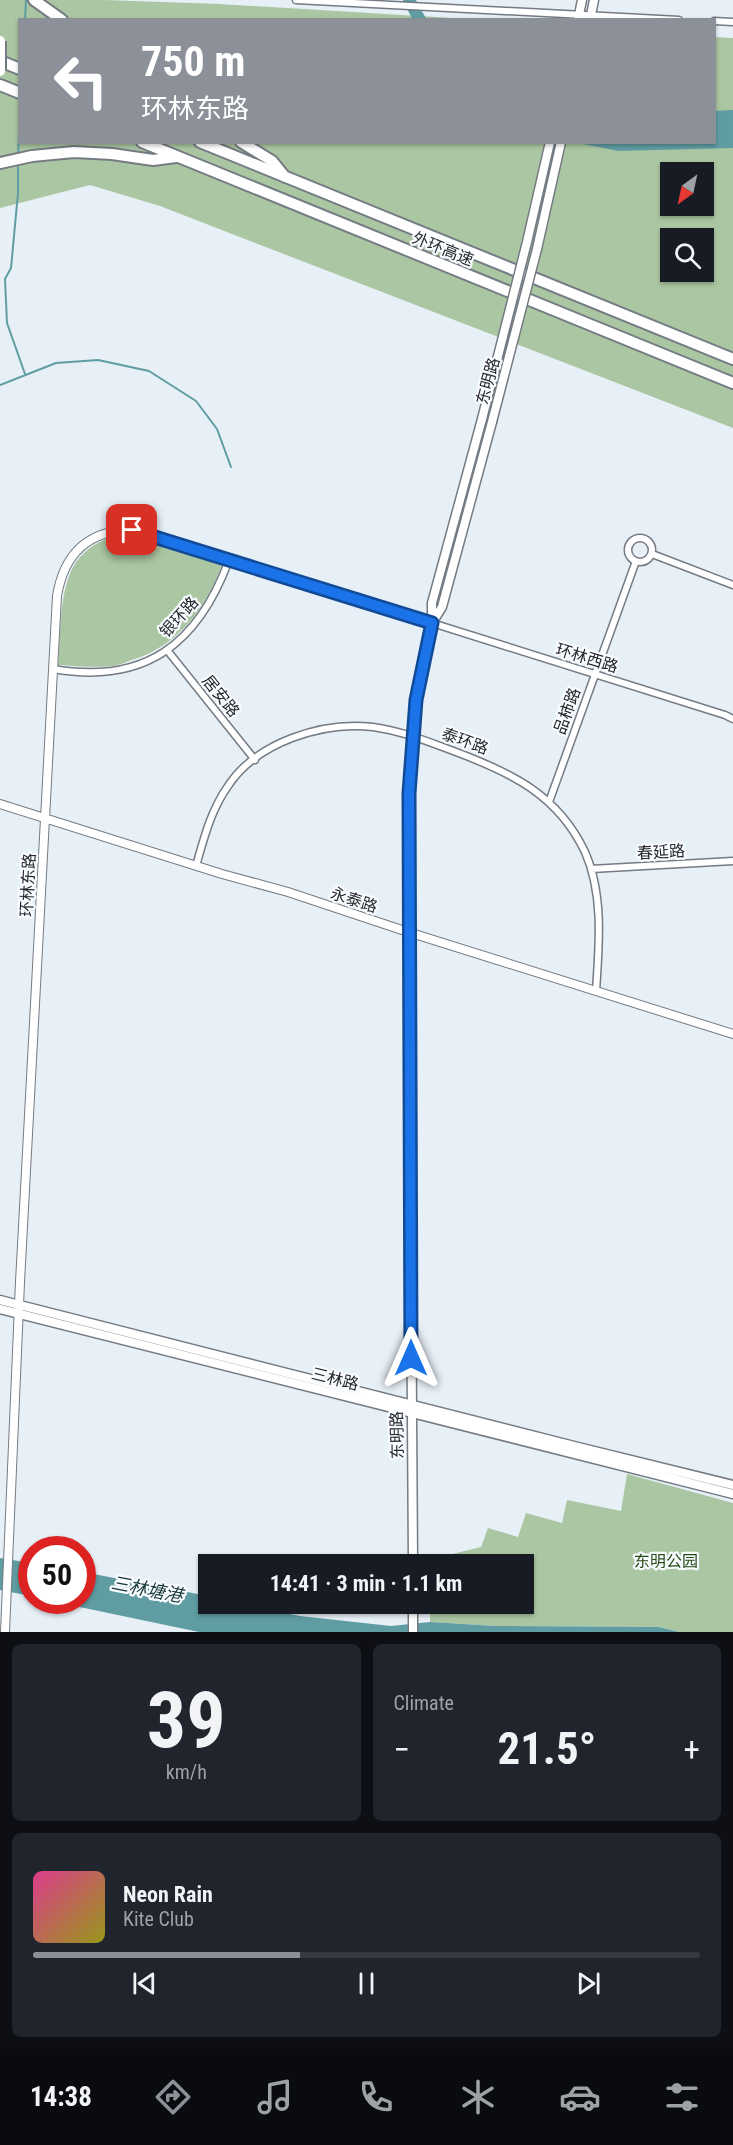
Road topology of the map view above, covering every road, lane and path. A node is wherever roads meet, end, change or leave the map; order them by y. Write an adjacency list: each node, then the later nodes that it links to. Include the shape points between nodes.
1 (296, 0): 5 (street)
2 (582, 0): 6 (main road)
3 (594, 0): 7 (main road)
4 (36, 2): 8 (highway)
5 (379, 2): 6 (street)
6 (578, 17): 7 (street)
7 (590, 17): 9 (street)
8 (59, 18)
9 (620, 18)
10 (716, 21): 11 (street)
11 (733, 22)
12 (0, 41): 15 (highway, bridge)
13 (0, 61): 14 (highway)
14 (16, 68)
15 (0, 71)
16 (0, 85): 17 (highway)
17 (16, 91)
18 (147, 144): 23 (highway, 外环高速)
19 (205, 144): 25 (highway, 外环高速)
20 (244, 144): 25 (highway, via 272,161)
21 (550, 144): 32 (main road, 东明路, bridge, via 432,603)
22 (561, 144): 32 (main road, 东明路, bridge, via 492,422 442,608)
23 (177, 156): 24 (highway, via 153,160 84,152); 27 (highway, 外环高速)
24 (0, 163)
25 (285, 177): 26 (highway, 外环高速)
26 (733, 359)
27 (733, 382)
28 (652, 554): 30 (street, via 646,561); 30 (street, via 649,541 635,539 628,551); 31 (street)
29 (229, 560): 32 (street, 环林东路); 33 (street, 银环路, via 209,606); 34 (street, 环林东路, via 132,530 117,530 89,541 70,559 59,583)
30 (636, 561): 35 (street, 品柿路)
31 (733, 585)
32 (432, 623): 35 (street, 环林西路); 37 (main road, 东明路)
33 (167, 650): 34 (street, 银环路, via 144,663 108,672); 38 (street, 居安路)
34 (53, 669): 41 (street, 环林东路)
35 (594, 675): 36 (street, 环林西路); 39 (street, 品柿路)
36 (733, 719)
37 (412, 736): 38 (street, 泰环路, via 373,727 336,727 297,735); 39 (street, 泰环路, via 496,767); 45 (main road, 东明路)
38 (255, 759): 43 (street, 泰环路, via 219,800)
39 (549, 802): 44 (street, 泰环路, via 576,836)
40 (0, 804): 41 (street, 永泰路)
41 (45, 818): 43 (street, 永泰路); 50 (street, 环林东路)
42 (733, 861): 44 (street, 春延路)
43 (196, 866): 45 (street, 永泰路)
44 (591, 869): 46 (street, 泰环路, via 599,927)
45 (408, 932): 46 (street, 永泰路); 51 (main road, 东明路)
46 (596, 992): 47 (street, 永泰路)
47 (733, 1034)
48 (0, 1300): 50 (main road, 三林路)
49 (0, 1309): 50 (main road, 三林路)
50 (20, 1309): 51 (main road, 三林路); 55 (street, 环林东路)
51 (412, 1409): 52 (main road, 三林路); 53 (main road, 三林路); 54 (main road, 东明路)
52 (733, 1485)
53 (733, 1494)
54 (413, 1554)
55 (6, 1632)

